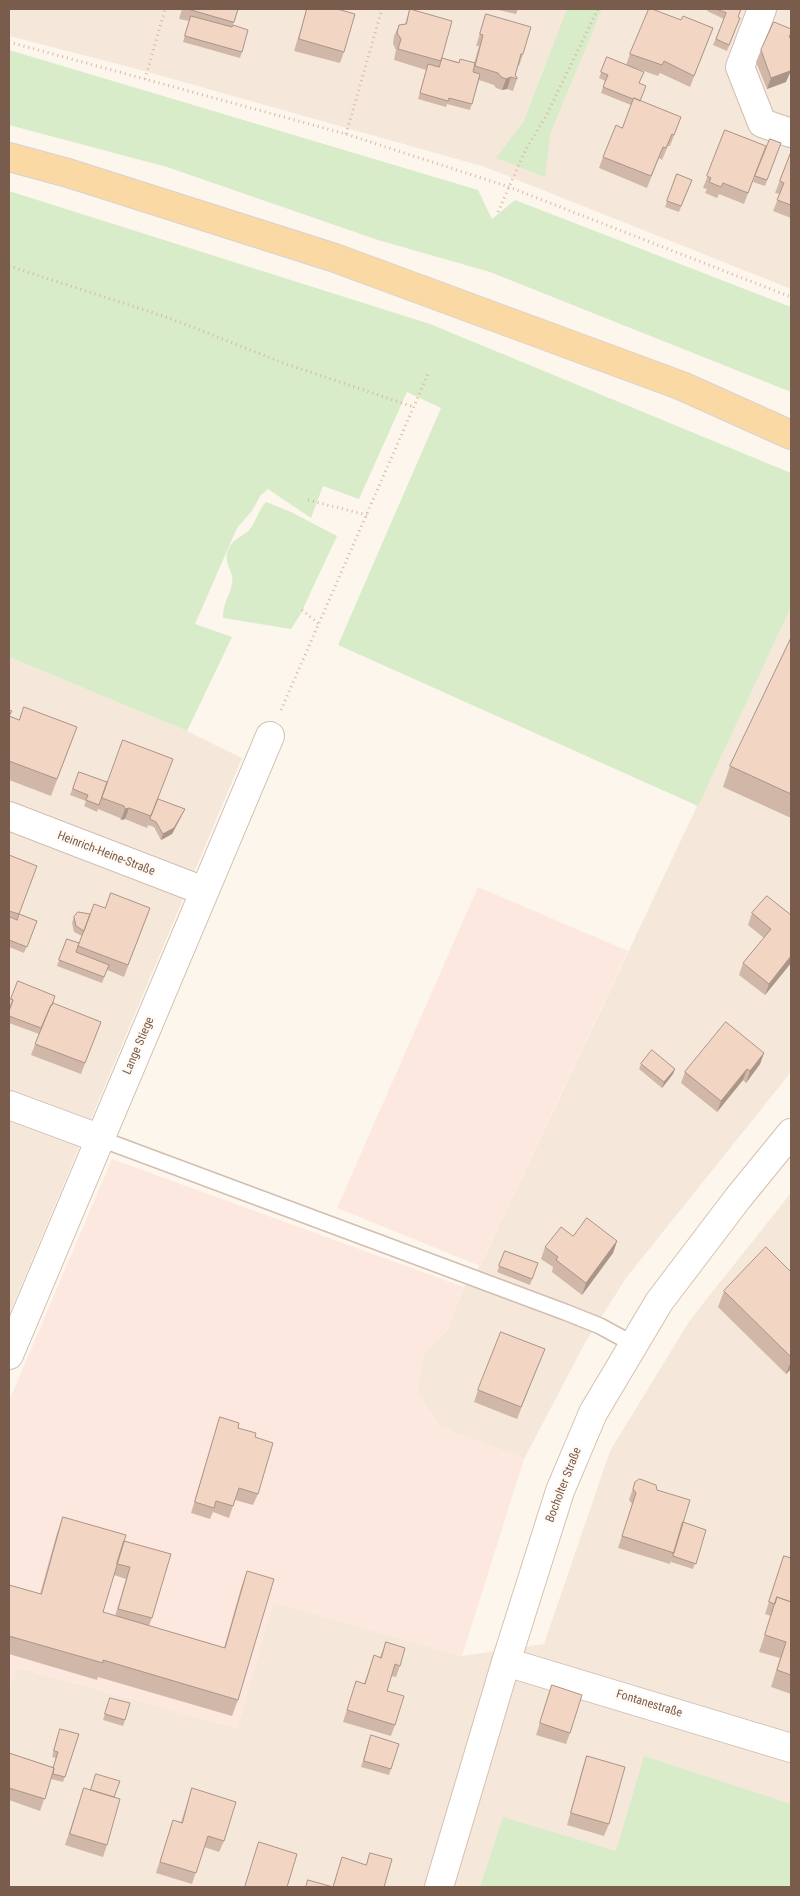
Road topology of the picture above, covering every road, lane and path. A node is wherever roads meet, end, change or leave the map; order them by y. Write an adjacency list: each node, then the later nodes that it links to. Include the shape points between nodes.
1 (165, 9): 6 (path)
2 (382, 9): 7 (path)
3 (598, 9): 10 (path)
4 (762, 9): 8 (street, via 740,67 762,123)
5 (9, 42): 6 (path)
6 (145, 79): 7 (path)
7 (346, 134): 10 (path)
8 (791, 134)
9 (9, 158): 16 (main road, via 68,173 335,258 682,386)
10 (509, 187): 11 (path); 13 (path)
11 (498, 212)
12 (9, 266): 15 (path, via 169,318 286,364)
13 (791, 298)
14 (428, 374): 15 (path)
15 (414, 407): 18 (path)
16 (791, 435)
17 (308, 500): 18 (path)
18 (367, 516): 20 (path)
19 (302, 610): 20 (path)
20 (319, 624): 21 (path)
21 (270, 736): 23 (street, Lange Stiege)
22 (9, 816): 23 (street, Heinrich-Heine-Straße)
23 (204, 891): 26 (street, Lange Stiege)
24 (9, 1105): 26 (street)
25 (791, 1133): 27 (street, Bocholter Straße, via 659,1302)
26 (101, 1139): 27 (lane, via 565,1312); 28 (street, Lange Stiege)
27 (633, 1344): 29 (street, Bocholter Straße, via 593,1413 560,1491)
28 (9, 1356)
29 (506, 1662): 30 (street, Fontanestraße); 31 (street, Bocholter Straße)
30 (791, 1748)
31 (439, 1887)

